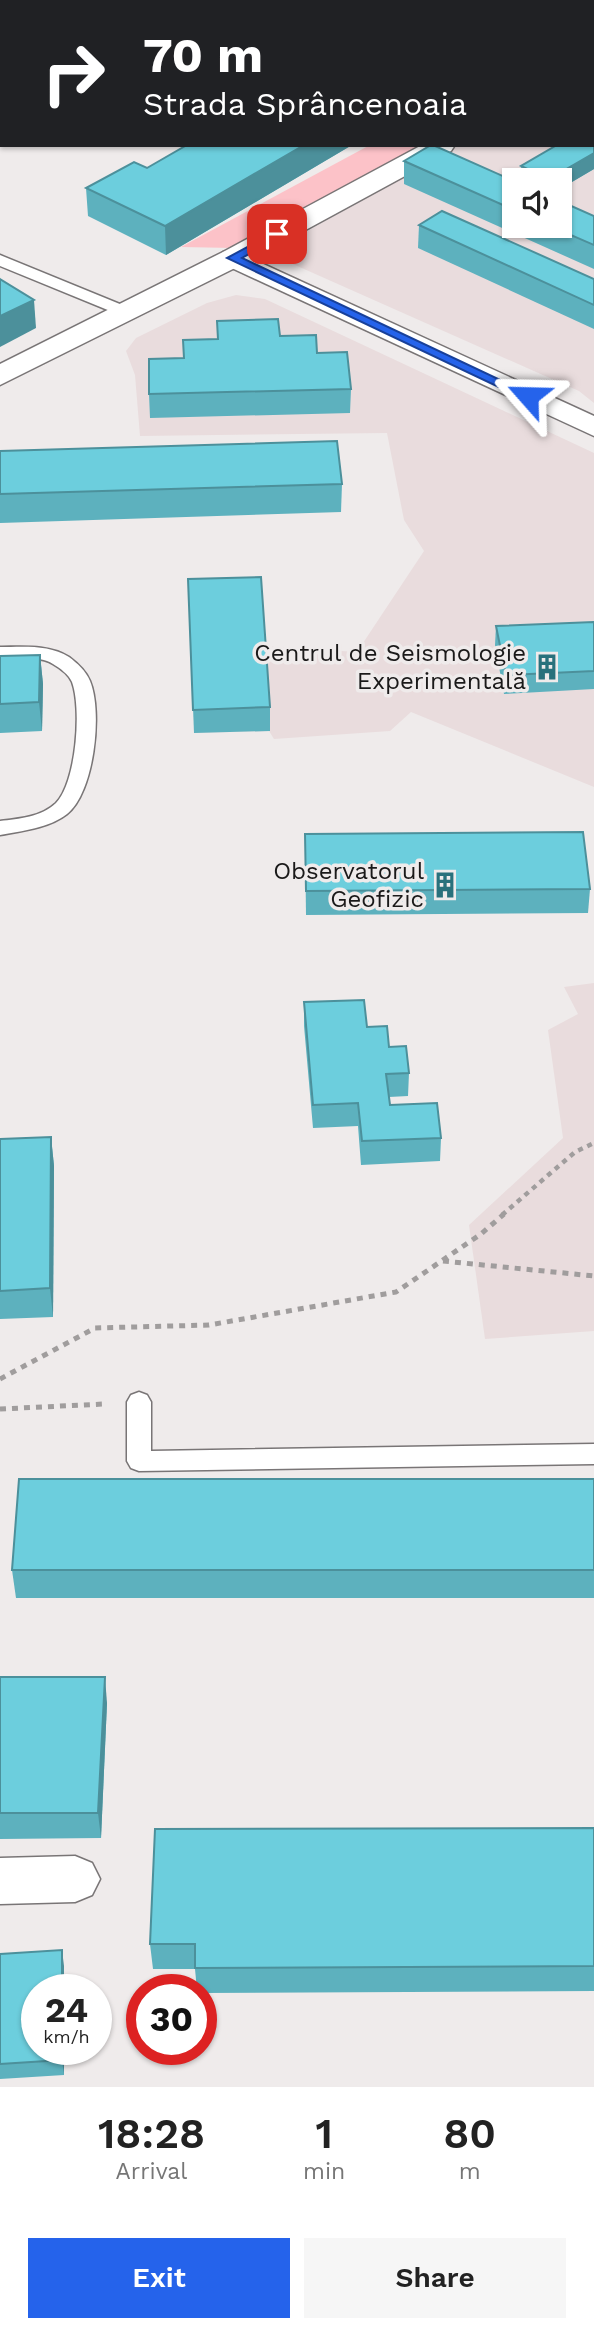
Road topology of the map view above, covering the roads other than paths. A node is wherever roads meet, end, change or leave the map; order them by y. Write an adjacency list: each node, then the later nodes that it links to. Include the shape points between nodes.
1 (438, 147): 2 (street)
2 (233, 258): 4 (street); 6 (street)
3 (0, 260): 4 (lane)
4 (126, 312): 5 (street)
5 (0, 376)
6 (594, 427)
7 (0, 653): 8 (lane, via 54,656 70,667 81,681 86,720 77,786 64,806 53,814)
8 (0, 828)
9 (139, 1402): 10 (lane, via 139,1461)
10 (594, 1454)
11 (75, 1879): 12 (street)
12 (0, 1881)

